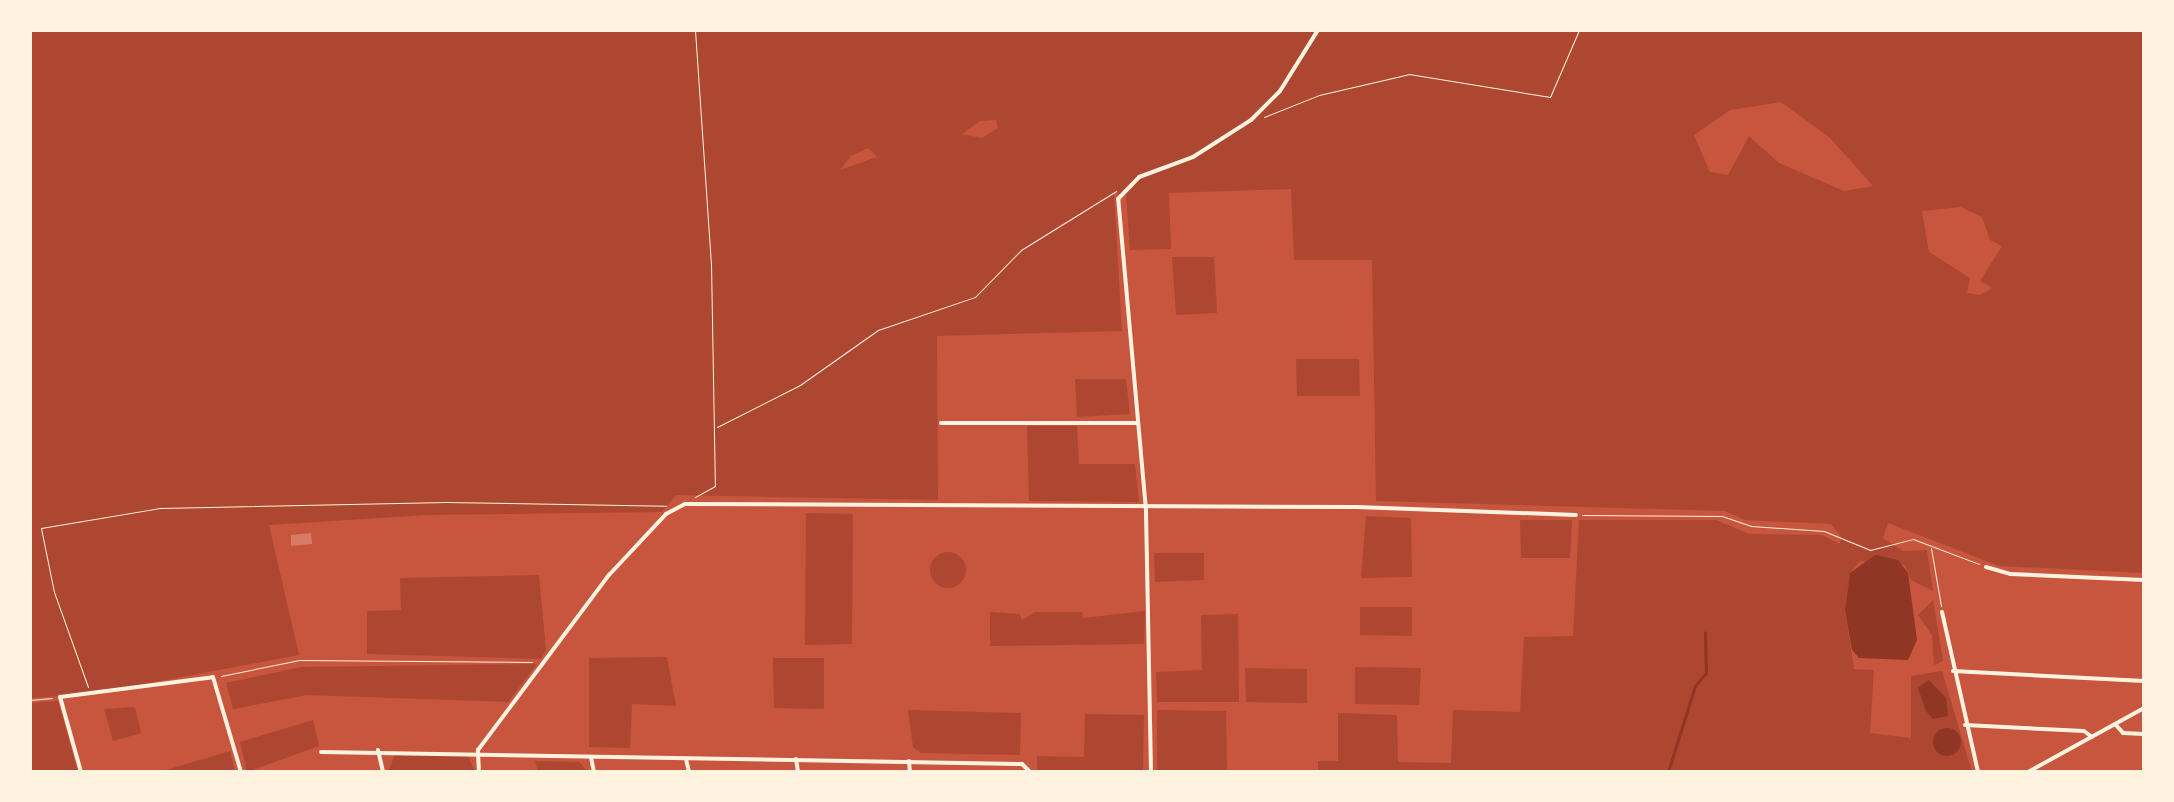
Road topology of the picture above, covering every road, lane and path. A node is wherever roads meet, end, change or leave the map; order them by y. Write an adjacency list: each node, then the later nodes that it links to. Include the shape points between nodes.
1 (695, 30): 8 (path)
2 (1318, 30): 4 (street, via 1280,92)
3 (1579, 30): 4 (path, via 1550,97 1409,74)
4 (1251, 120): 5 (street, via 1193,157)
5 (1125, 186): 7 (street, via 1118,199); 8 (path, via 1021,250 975,297 878,330 800,385)
6 (941, 423): 7 (street)
7 (1138, 423): 11 (street)
8 (714, 428): 9 (path, via 715,486)
9 (690, 500)
10 (677, 507): 11 (street); 17 (street, via 609,575); 21 (path, via 446,502 162,508 41,528 54,592)
11 (1146, 510): 12 (street, via 1356,506); 45 (street)
12 (1576, 515): 13 (path, via 1722,516 1761,528 1824,530 1870,550 1913,540)
13 (1930, 545): 14 (path); 16 (path)
14 (1986, 567): 15 (street, via 2010,574)
15 (2144, 580)
16 (1942, 612): 18 (street)
17 (544, 662): 19 (path, via 493,667 298,660); 30 (street)
18 (1953, 671): 20 (street); 26 (street)
19 (213, 677): 21 (street); 37 (street)
20 (2144, 681)
21 (90, 695): 22 (street)
22 (60, 697): 23 (path); 36 (street)
23 (30, 700)
24 (2144, 708): 25 (street)
25 (2116, 724): 27 (street, via 2123,733); 28 (street)
26 (1965, 725): 28 (street, via 2084,731); 46 (street)
27 (2144, 734)
28 (2092, 737): 47 (street)
29 (378, 750): 30 (street); 31 (street); 38 (street)
30 (478, 750): 32 (street); 39 (street)
31 (321, 752)
32 (591, 757): 33 (street); 40 (street)
33 (686, 759): 34 (street); 41 (street)
34 (796, 760): 35 (street); 42 (street)
35 (908, 761): 43 (street); 44 (street, via 1022,764)
36 (81, 772)
37 (241, 772)
38 (383, 772)
39 (479, 772)
40 (594, 772)
41 (688, 772)
42 (798, 772)
43 (910, 772)
44 (1030, 772)
45 (1151, 772)
46 (1978, 772)
47 (2028, 772)

